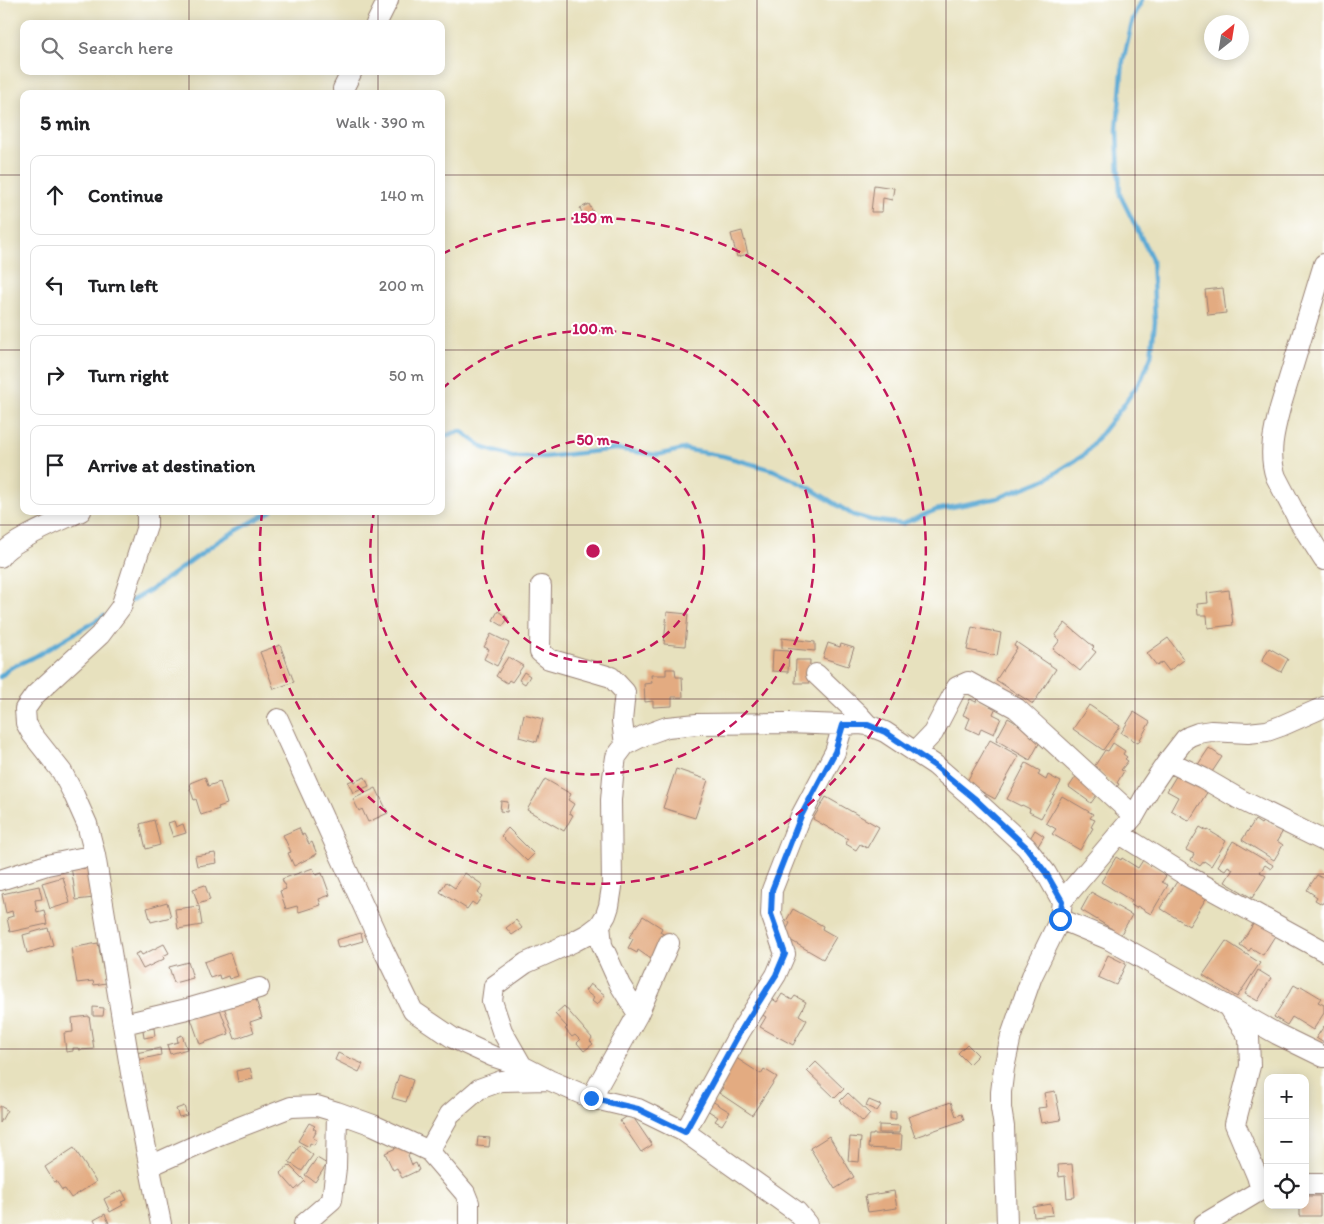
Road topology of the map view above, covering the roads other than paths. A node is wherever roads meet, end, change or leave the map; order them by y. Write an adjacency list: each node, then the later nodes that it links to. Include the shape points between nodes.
1 (388, 0): 2 (street)
2 (378, 20)
3 (350, 75): 4 (street)
4 (343, 90)
5 (1324, 264): 9 (street, via 1274,430 1272,459 1276,476 1299,521)
6 (73, 515): 8 (street, via 13,544)
7 (148, 515): 22 (street, via 121,607 100,634 35,695 25,709 26,723 32,734 62,772 74,795 87,824)
8 (0, 557)
9 (1324, 560)
10 (541, 586): 16 (street, via 540,652 549,659 611,677 625,692 622,720)
11 (816, 674): 15 (street)
12 (1324, 707): 18 (street, via 1258,733 1210,731 1190,736)
13 (278, 719): 33 (street, via 413,1011 452,1038)
14 (843, 725): 15 (street); 16 (street, via 697,724 667,727); 37 (street, via 835,752 801,816 772,890 771,914 785,954)
15 (868, 725): 17 (street)
16 (625, 745): 25 (street, via 616,757 613,777 612,887 609,906)
17 (915, 752): 19 (street, via 933,733 957,687 968,682 1016,708); 24 (street, via 974,798 1026,847 1046,873)
18 (1168, 761): 19 (street); 21 (street)
19 (1134, 816): 20 (street)
20 (1120, 834): 24 (street); 27 (street, via 1187,876)
21 (1324, 841)
22 (95, 855): 23 (street, via 47,865); 31 (street)
23 (0, 880)
24 (1061, 910): 29 (street); 48 (street, via 1032,976 1011,1036 1004,1068 1001,1108)
25 (600, 925): 30 (street, via 602,945 620,985); 33 (street, via 573,942 526,963 494,986 492,1001 502,1031)
26 (669, 943): 30 (street)
27 (1324, 951)
28 (259, 988): 31 (street)
29 (1226, 1004): 32 (street); 42 (street, via 1249,1037 1250,1066 1235,1124)
30 (638, 1014): 35 (street)
31 (124, 1024): 39 (street)
32 (1324, 1057)
33 (522, 1066): 34 (street)
34 (549, 1080): 35 (street); 38 (street, via 501,1081 479,1089 450,1114)
35 (591, 1098): 37 (street, via 638,1109)
36 (336, 1112): 38 (street); 39 (street, via 317,1106 290,1107); 45 (street, via 336,1168 332,1200)
37 (685, 1132): 47 (street, via 797,1212)
38 (429, 1151): 46 (street, via 465,1193 469,1203)
39 (150, 1166): 44 (street)
40 (1309, 1184): 41 (street)
41 (1324, 1184)
42 (1264, 1190): 43 (street)
43 (1206, 1223)
44 (162, 1224)
45 (304, 1224)
46 (469, 1224)
47 (807, 1224)
48 (1007, 1224)

